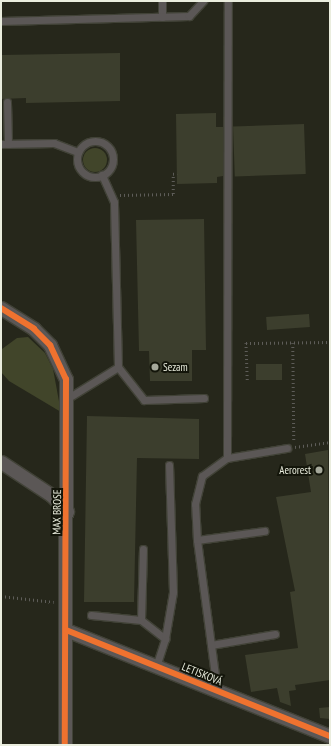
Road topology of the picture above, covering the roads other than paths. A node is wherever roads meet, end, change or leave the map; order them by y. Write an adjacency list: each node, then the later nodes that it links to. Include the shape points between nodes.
1 (162, 1): 4 (lane)
2 (203, 1): 4 (lane, via 189,16)
3 (228, 1): 15 (lane)
4 (162, 17): 5 (lane)
5 (1, 21)
6 (7, 102): 7 (lane)
7 (4, 144): 8 (lane, via 54,143)
8 (78, 152): 9 (lane, via 77,161 83,172 90,176); 9 (lane, via 93,141 108,146 113,160)
9 (102, 176): 11 (lane, via 110,195)
10 (1, 308): 12 (street, MAX BROSE, via 34,329 50,346 66,379)
11 (118, 367): 12 (lane); 13 (lane, via 144,400)
12 (68, 398): 18 (street, MAX BROSE)
13 (204, 398)
14 (290, 448): 15 (lane)
15 (227, 458): 20 (lane, via 202,476 195,504)
16 (1, 462): 18 (street, via 51,495)
17 (169, 465): 26 (lane, via 173,592)
18 (67, 511): 24 (street, MAX BROSE)
19 (264, 531): 20 (lane)
20 (197, 540): 27 (lane)
21 (143, 549): 23 (lane)
22 (91, 615): 23 (lane)
23 (141, 620): 26 (lane)
24 (66, 630): 28 (street, LETISKOVÁ); 31 (street, MAX BROSE)
25 (275, 634): 27 (lane)
26 (165, 639): 28 (lane)
27 (211, 645): 29 (lane)
28 (156, 666): 29 (street, LETISKOVÁ)
29 (217, 690): 30 (street, LETISKOVÁ)
30 (330, 736)
31 (65, 745)

